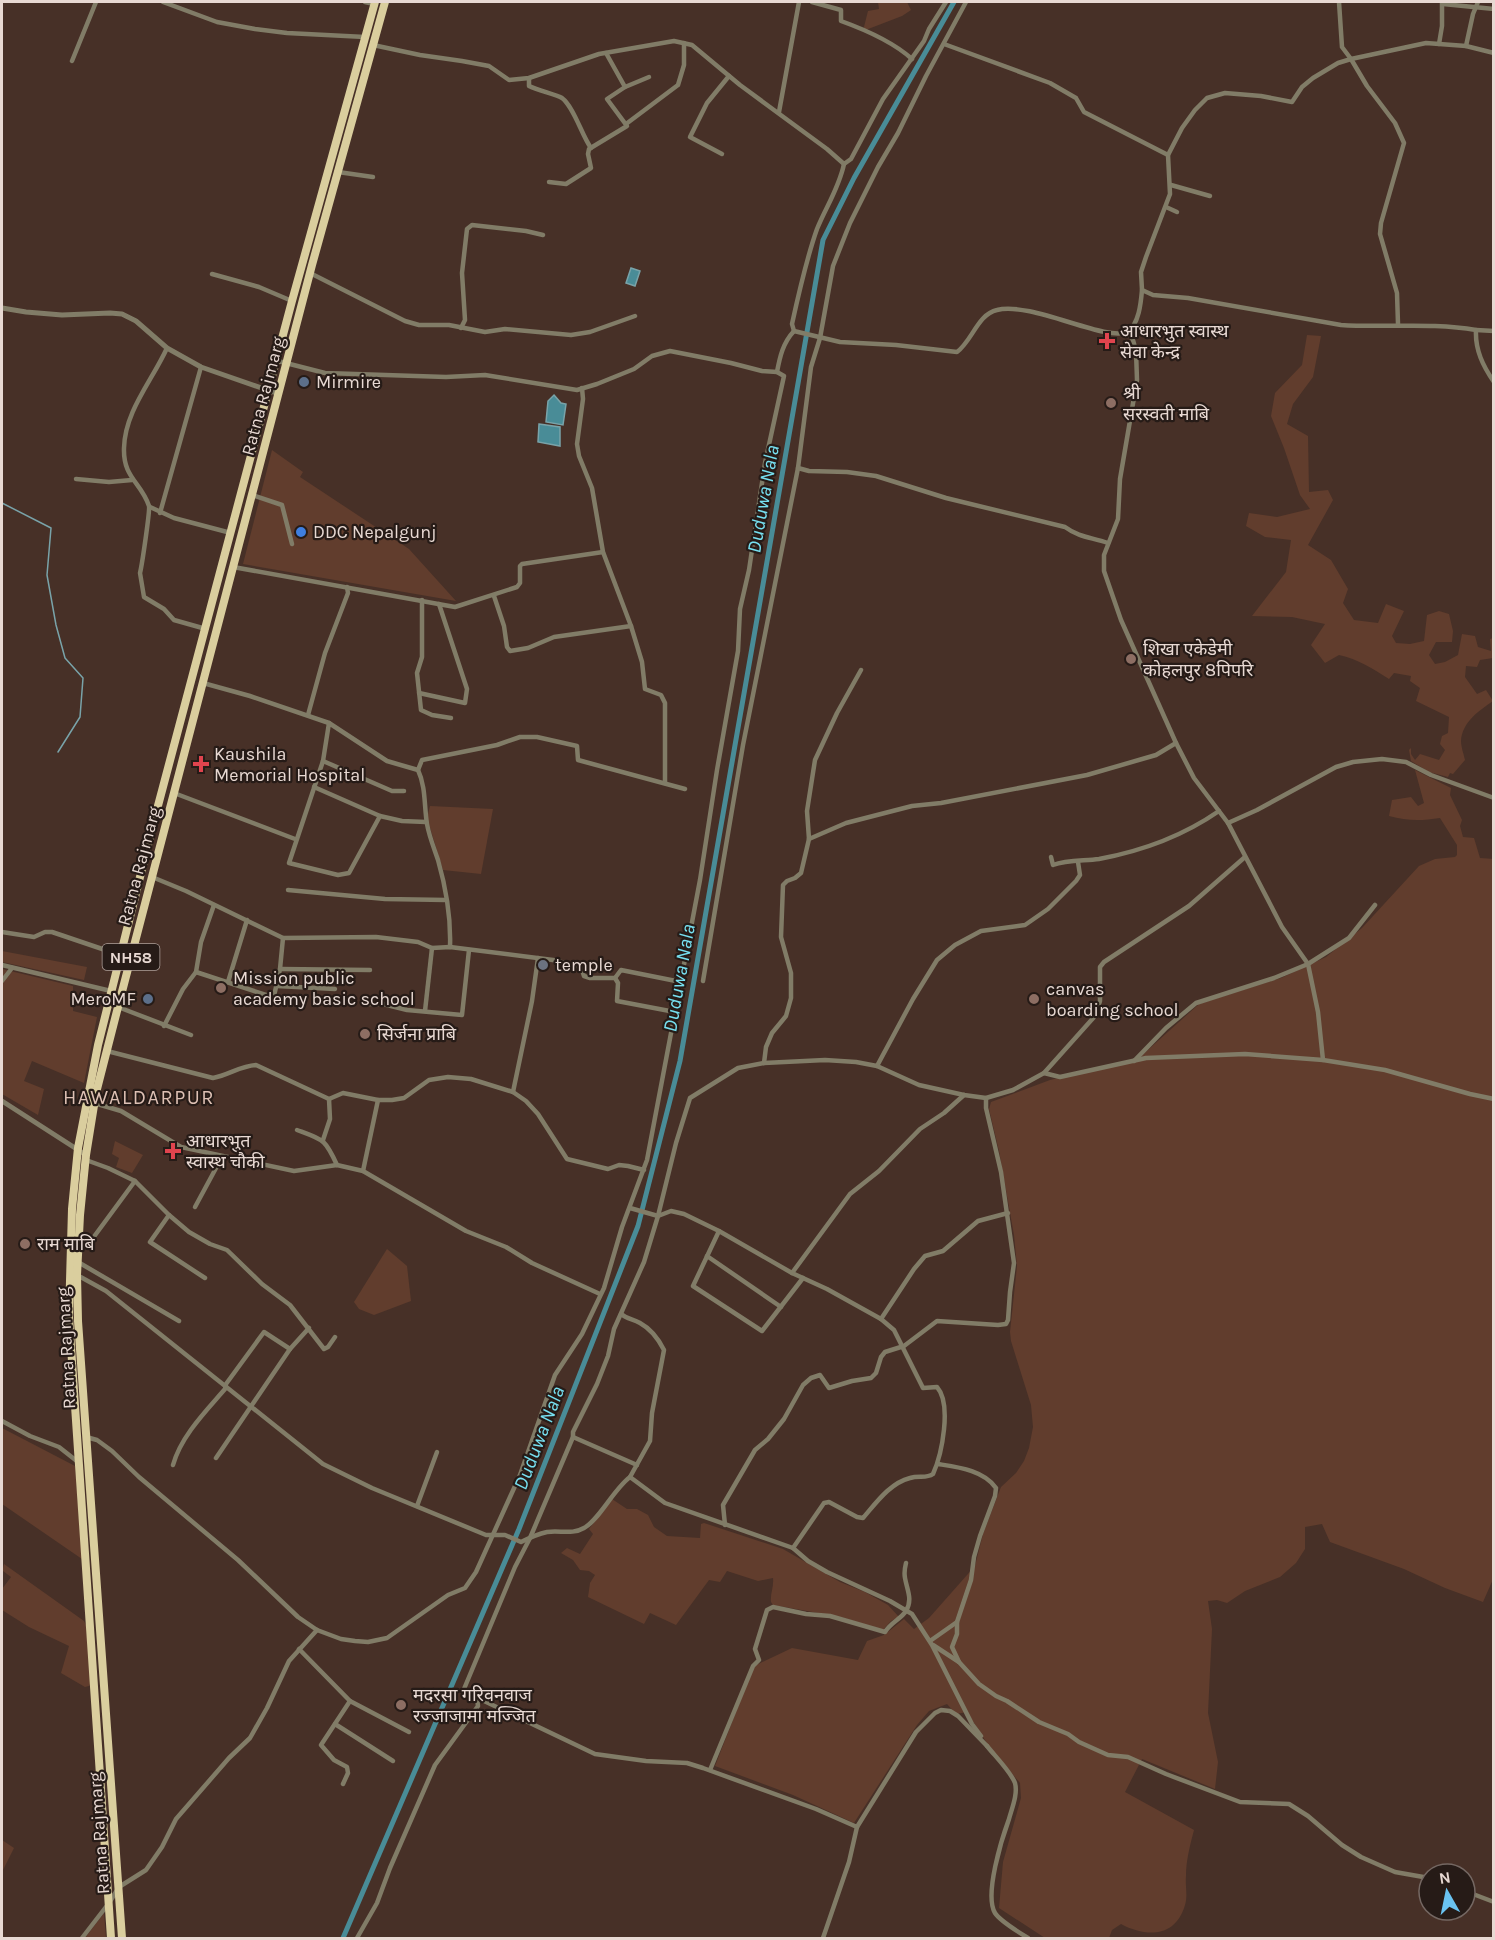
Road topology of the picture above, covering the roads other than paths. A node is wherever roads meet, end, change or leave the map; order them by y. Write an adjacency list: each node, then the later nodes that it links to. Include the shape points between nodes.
1 (96, 2): 24 (street)
2 (163, 2): 14 (street, via 217,22 255,29)
3 (365, 2): 10 (street)
4 (385, 2): 18 (highway, Ratna Rajmarg / NH58)
5 (799, 2): 29 (street)
6 (812, 2): 22 (street, via 841,10 841,21 861,28)
7 (946, 2): 22 (street)
8 (966, 2): 16 (street)
9 (1339, 2): 23 (street, via 1342,47)
10 (374, 3): 14 (highway, Ratna Rajmarg / NH58)
11 (1442, 3): 12 (street); 17 (street)
12 (1477, 4): 13 (street); 19 (street)
13 (1494, 9)
14 (365, 37): 46 (highway, Ratna Rajmarg / NH58)
15 (684, 43): 20 (street, via 675,41); 25 (street, via 692,45); 30 (street, via 684,65 678,85)
16 (944, 44): 33 (street, via 1050,83 1076,98 1084,112); 55 (street, via 837,252)
17 (1439, 44): 19 (street); 23 (street)
18 (373, 45): 27 (street, via 489,66 509,80); 35 (highway, Ratna Rajmarg / NH58)
19 (1466, 46): 21 (street)
20 (606, 53): 27 (street); 28 (street)
21 (1494, 53)
22 (912, 59): 34 (street)
23 (1351, 59): 33 (street, via 1313,78 1292,102 1233,92 1207,98 1182,128); 49 (street, via 1395,123 1404,143 1380,234 1397,293)
24 (72, 61)
25 (729, 76): 29 (street); 32 (street, via 707,103 690,137)
26 (649, 77): 28 (street)
27 (529, 78): 31 (street, via 529,86 562,98)
28 (625, 87): 30 (street, via 607,99)
29 (778, 112): 34 (street)
30 (626, 124): 31 (street)
31 (591, 148): 37 (street, via 591,168 566,184)
32 (722, 154)
33 (1168, 155): 38 (street)
34 (844, 164): 53 (street, via 806,262 792,324)
35 (338, 172): 36 (street); 43 (highway, Ratna Rajmarg / NH58)
36 (373, 177)
37 (549, 182)
38 (1171, 185): 39 (street); 40 (street)
39 (1210, 196)
40 (1166, 207): 41 (street); 45 (street, via 1146,257)
41 (1177, 212)
42 (543, 235): 50 (street, via 472,225 467,229 462,273 465,320)
43 (310, 273): 50 (street, via 405,321); 58 (highway, Ratna Rajmarg / NH58)
44 (212, 274): 46 (street)
45 (1142, 290): 49 (street, via 1153,295 1341,325); 54 (street, via 1135,323)
46 (292, 301): 57 (highway, Ratna Rajmarg / NH58)
47 (2, 308): 56 (street, via 62,315 122,315 136,321)
48 (634, 316): 50 (street, via 572,335)
49 (1398, 324): 51 (street)
50 (461, 328)
51 (1476, 330): 52 (street); 61 (street, via 1482,363)
52 (1494, 331)
53 (794, 332): 55 (street); 60 (street, via 787,339)
54 (1127, 332): 55 (street, via 1106,333 1042,314 1005,308 988,312 957,352); 72 (street, via 1136,351 1137,380 1120,479 1118,519)
55 (818, 337): 65 (street)
56 (167, 348): 59 (street); 67 (street, via 128,427 124,465)
57 (278, 361): 58 (street); 63 (highway, Ratna Rajmarg / NH58)
58 (287, 364): 62 (street, via 325,373 486,375); 64 (highway, Ratna Rajmarg / NH58)
59 (201, 367): 63 (street); 70 (street)
60 (777, 372): 62 (street, via 670,351); 129 (street, via 784,376 740,609 738,651)
61 (1494, 382)
62 (582, 388): 74 (street, via 579,456 592,488)
63 (268, 390): 64 (street); 71 (highway, Ratna Rajmarg / NH58)
64 (279, 394): 68 (highway, Ratna Rajmarg / NH58)
65 (798, 468): 72 (street, via 876,476 1065,527 1076,535); 127 (street, via 743,744)
66 (76, 479): 67 (street)
67 (132, 480): 69 (street)
68 (252, 495): 73 (street, via 282,505); 75 (highway, Ratna Rajmarg / NH58)
69 (150, 507): 70 (street); 81 (street, via 140,573 144,597 174,620)
70 (160, 513): 71 (street)
71 (231, 533): 81 (highway, Ratna Rajmarg / NH58)
72 (1108, 543): 88 (street, via 1104,571 1121,620)
73 (292, 544)
74 (603, 552): 77 (street, via 522,564 517,587); 80 (street)
75 (233, 567): 76 (street); 83 (highway, Ratna Rajmarg / NH58)
76 (346, 587): 78 (street); 85 (street, via 348,593)
77 (494, 596): 79 (street, via 455,607); 80 (street, via 510,651 554,637)
78 (422, 600): 79 (street); 84 (street)
79 (439, 604): 84 (street, via 467,689 465,703)
80 (631, 626): 91 (street, via 645,688 660,695 665,703)
81 (206, 628): 117 (highway, Ratna Rajmarg / NH58)
82 (861, 670): 102 (street, via 815,760 807,811)
83 (203, 683): 85 (street); 95 (highway, Ratna Rajmarg / NH58)
84 (419, 693): 86 (street, via 422,710)
85 (308, 715): 87 (street)
86 (451, 718)
87 (329, 723): 89 (street); 90 (street, via 387,761)
88 (1176, 743): 97 (street, via 1194,778); 102 (street, via 1156,755 1087,776 912,806 846,823)
89 (323, 761): 92 (street); 94 (street, via 392,791)
90 (418, 770): 91 (street, via 427,758 530,736 577,746 578,760); 99 (street, via 424,784)
91 (665, 783): 93 (street)
92 (314, 787): 98 (street); 101 (street)
93 (685, 789)
94 (404, 791)
95 (174, 793): 101 (street); 106 (highway, Ratna Rajmarg / NH58)
96 (1494, 798): 100 (street, via 1406,762 1382,759 1336,766)
97 (1219, 811): 100 (street); 105 (street, via 1157,844)
98 (381, 816): 99 (street); 101 (street, via 349,873 338,875 289,863)
99 (426, 822): 108 (street)
100 (1228, 823): 103 (street)
101 (296, 839)
102 (809, 839): 142 (street, via 801,873 783,885 781,937 791,973 791,998 786,1016 766,1047)
103 (1245, 856): 119 (street, via 1282,927); 144 (street, via 1189,906 1104,962 1100,967 1100,1001 1095,1016)
104 (1051, 857): 105 (street, via 1053,865)
105 (1078, 862): 143 (street, via 1080,875 1076,881 1035,918 1025,924 981,931 937,960)
106 (152, 877): 109 (street); 134 (highway, Ratna Rajmarg / NH58)
107 (288, 890): 108 (street)
108 (446, 900): 114 (street)
109 (214, 905): 111 (street); 124 (street)
110 (1375, 905): 119 (street, via 1349,938)
111 (247, 920): 113 (street); 128 (street)
112 (2, 932): 117 (street, via 34,937 52,932)
113 (283, 938): 115 (street, via 376,937 418,942); 122 (street)
114 (450, 947): 115 (street); 116 (street)
115 (432, 948): 135 (street)
116 (469, 950): 118 (street); 135 (street, via 462,1015)
117 (120, 955): 132 (highway, Ratna Rajmarg / NH58)
118 (538, 958): 125 (street, via 581,967 584,976 590,978); 145 (street)
119 (1308, 964): 140 (street, via 1196,1003); 141 (street)
120 (2, 965): 121 (street)
121 (12, 968): 126 (street); 132 (street)
122 (280, 969): 123 (street); 130 (street)
123 (370, 970)
124 (196, 972): 128 (street); 137 (street)
125 (615, 978): 129 (street, via 621,970); 136 (street, via 617,1001)
126 (2, 981)
127 (703, 981)
128 (228, 982): 130 (street, via 269,996 274,996)
129 (681, 982): 136 (street)
130 (277, 986): 131 (street)
131 (336, 989)
132 (111, 991): 155 (highway, Ratna Rajmarg / NH58)
133 (369, 1004): 135 (street)
134 (118, 1007): 137 (street); 139 (highway, Ratna Rajmarg / NH58)
135 (425, 1011)
136 (675, 1012): 159 (street)
137 (164, 1026): 138 (street)
138 (191, 1035)
139 (107, 1051): 148 (street, via 213,1078 226,1076 245,1065 256,1065); 152 (highway, Ratna Rajmarg / NH58)
140 (1134, 1060): 141 (street, via 1245,1054); 144 (street, via 1060,1077)
141 (1323, 1060): 149 (street, via 1384,1070)
142 (764, 1063): 143 (street, via 825,1060); 166 (street, via 738,1068 690,1098)
143 (876, 1066): 146 (street, via 919,1085)
144 (1044, 1072): 147 (street, via 1013,1090)
145 (513, 1092): 150 (street, via 471,1079 441,1078 429,1080 404,1098); 159 (street, via 538,1114 567,1159 608,1169 619,1165)
146 (964, 1095): 147 (street); 171 (street, via 850,1194)
147 (986, 1098): 164 (street)
148 (329, 1099): 150 (street, via 344,1093); 154 (street, via 330,1119)
149 (1494, 1099)
150 (378, 1100): 160 (street)
151 (2, 1101): 155 (street)
152 (94, 1103): 156 (street, via 121,1111 181,1147); 157 (highway, Ratna Rajmarg / NH58)
153 (297, 1130): 154 (street)
154 (323, 1140): 158 (street)
155 (78, 1148): 157 (street); 191 (highway, Ratna Rajmarg / NH58, via 69,1298)
156 (222, 1156): 158 (street, via 294,1171); 162 (street)
157 (86, 1158): 161 (street); 168 (highway, Ratna Rajmarg / NH58)
158 (338, 1165): 160 (street)
159 (644, 1170): 163 (street)
160 (363, 1171): 175 (street, via 466,1231)
161 (135, 1180): 165 (street); 168 (street, via 93,1238)
162 (195, 1207)
163 (630, 1208): 166 (street); 175 (street)
164 (1008, 1213): 178 (street, via 978,1221 944,1251 925,1256); 182 (street, via 1014,1263 1006,1324 937,1321)
165 (169, 1215): 173 (street, via 150,1242); 180 (street, via 189,1232 227,1250 290,1305)
166 (658, 1216): 167 (street, via 671,1211 684,1214); 177 (street)
167 (719, 1231): 169 (street); 171 (street)
168 (79, 1240): 170 (highway, Ratna Rajmarg / NH58)
169 (707, 1256): 176 (street); 176 (street, via 693,1286 762,1331)
170 (78, 1262): 172 (highway, Ratna Rajmarg / NH58); 179 (street)
171 (792, 1273): 174 (street)
172 (77, 1275): 184 (street, via 106,1291); 187 (highway, Ratna Rajmarg / NH58)
173 (204, 1278)
174 (803, 1278): 176 (street); 178 (street)
175 (600, 1294): 198 (street, via 582,1334 555,1375 520,1475)
176 (781, 1307)
177 (621, 1314): 188 (street, via 608,1356); 194 (street, via 653,1333 664,1350 650,1441)
178 (881, 1319): 182 (street)
179 (179, 1321)
180 (309, 1328): 181 (street, via 324,1349); 183 (street)
181 (335, 1337)
182 (904, 1346): 192 (street, via 922,1388 938,1387 944,1396); 197 (street, via 885,1352 871,1378 829,1388 820,1375 806,1381 784,1419 755,1450 729,1494 723,1505)
183 (290, 1348): 184 (street, via 264,1332); 185 (street)
184 (226, 1387): 185 (street); 193 (street, via 176,1453)
185 (251, 1406): 190 (street); 196 (street, via 323,1464)
186 (2, 1421): 191 (street, via 59,1447)
187 (86, 1437): 204 (street, via 112,1451); 218 (highway, Ratna Rajmarg / NH58)
188 (573, 1437): 194 (street); 199 (street)
189 (437, 1452): 196 (street)
190 (216, 1458)
191 (80, 1464): 221 (highway, Ratna Rajmarg / NH58)
192 (938, 1464): 200 (street, via 930,1476 910,1478 892,1487 863,1518 824,1503); 203 (street, via 974,1472 996,1488)
193 (172, 1465)
194 (637, 1465): 195 (street)
195 (630, 1477): 197 (street, via 665,1503); 199 (street, via 582,1530 546,1532)
196 (417, 1506): 198 (street)
197 (724, 1525): 200 (street)
198 (492, 1536): 199 (street, via 505,1535 521,1542); 204 (street, via 465,1588 448,1595 387,1638 355,1641)
199 (530, 1538): 208 (street, via 464,1689)
200 (793, 1548): 202 (street, via 826,1572)
201 (906, 1563): 202 (street, via 910,1598)
202 (907, 1610): 205 (street); 214 (street, via 883,1632 830,1616 773,1607 767,1610 755,1648 759,1660 753,1666)
203 (957, 1622): 205 (street); 207 (street, via 952,1647)
204 (316, 1630): 206 (street)
205 (931, 1643): 207 (street); 212 (street)
206 (299, 1649): 209 (street); 218 (street, via 250,1738 176,1819 146,1870)
207 (959, 1662): 217 (street, via 996,1696 1079,1742 1108,1755 1128,1757 1240,1802 1289,1804 1361,1857 1395,1872)
208 (477, 1698): 214 (street, via 595,1754 687,1763); 225 (street, via 478,1706 435,1765 377,1903)
209 (350, 1701): 210 (street); 211 (street)
210 (335, 1724): 213 (street); 215 (street, via 321,1745 334,1760 347,1767)
211 (409, 1732)
212 (987, 1746): 216 (street, via 950,1711 934,1713 916,1732); 227 (street, via 1015,1781 1016,1789 992,1887 993,1908 996,1915)
213 (393, 1761)
214 (710, 1770): 216 (street)
215 (343, 1784)
216 (857, 1827): 226 (street)
217 (1417, 1876)
218 (119, 1887): 221 (street); 224 (highway, Ratna Rajmarg / NH58)
219 (1477, 1896): 220 (street)
220 (1494, 1902)
221 (109, 1903): 222 (street); 223 (highway, Ratna Rajmarg / NH58)
222 (82, 1938)
223 (111, 1938)
224 (122, 1938)
225 (357, 1938)
226 (823, 1938)
227 (1028, 1938)

